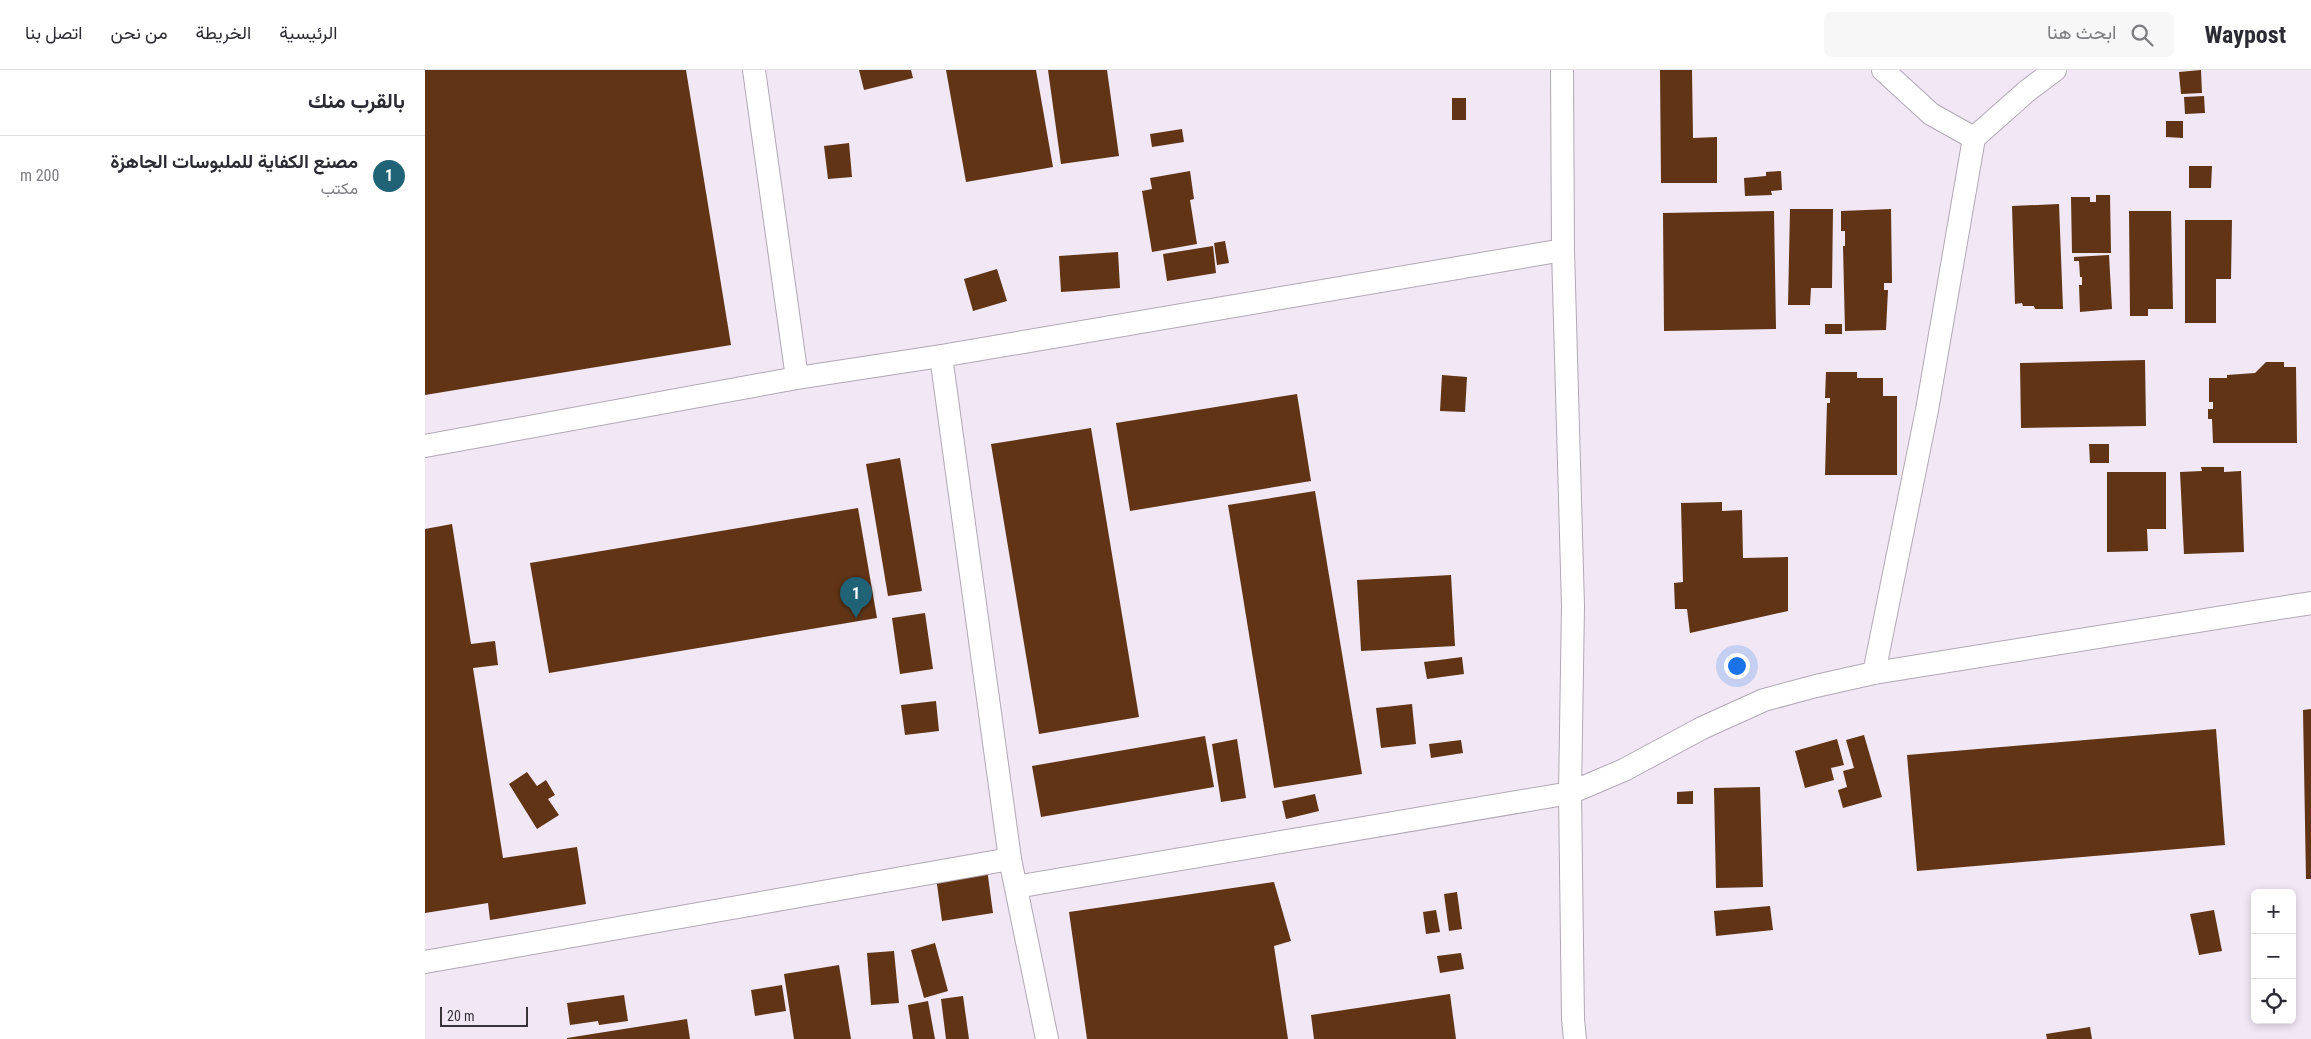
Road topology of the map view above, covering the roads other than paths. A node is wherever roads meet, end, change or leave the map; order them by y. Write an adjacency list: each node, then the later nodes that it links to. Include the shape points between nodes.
1 (754, 70): 8 (street)
2 (1562, 70): 6 (street)
3 (1883, 70): 5 (street, via 1931,114)
4 (2055, 70): 5 (street)
5 (1974, 138): 11 (street, via 1927,410)
6 (1563, 250): 7 (street); 12 (street, via 1573,606)
7 (941, 356): 8 (street); 13 (street)
8 (797, 378): 9 (street)
9 (425, 446)
10 (2311, 603): 11 (street)
11 (1874, 673): 12 (street, via 1764,700 1702,728 1624,770)
12 (1570, 793): 14 (street); 17 (street)
13 (1010, 859): 14 (street); 15 (street)
14 (1016, 887): 16 (street)
15 (425, 962)
16 (1047, 1039)
17 (1575, 1039)

